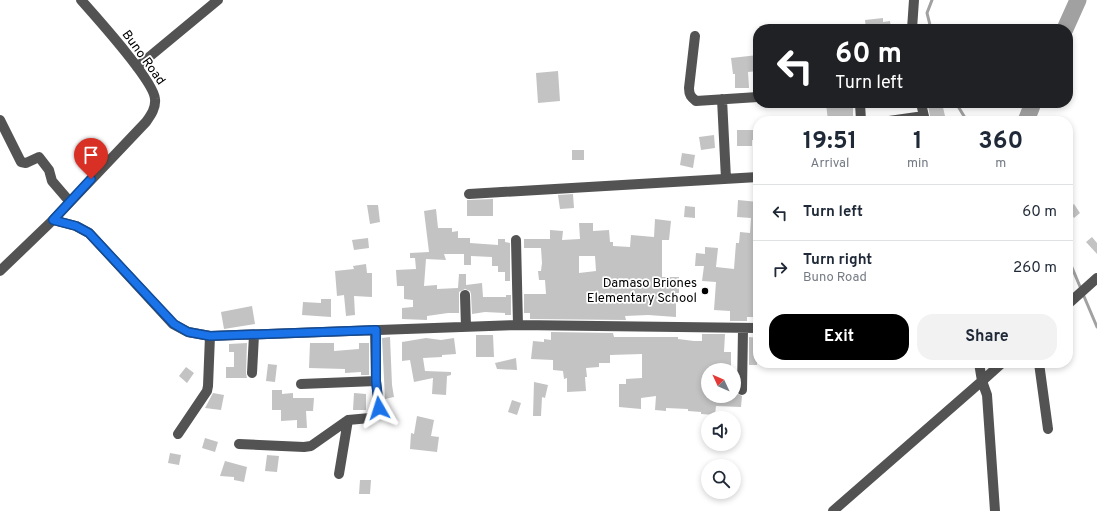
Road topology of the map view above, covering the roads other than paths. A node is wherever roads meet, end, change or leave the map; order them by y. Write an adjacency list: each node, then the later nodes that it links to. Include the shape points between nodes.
1 (81, 0): 6 (street, Buno Road)
2 (218, 0): 6 (street)
3 (914, 0): 4 (street)
4 (912, 24)
5 (695, 36): 8 (street, via 689,94 696,101)
6 (137, 67): 13 (street, Buno Road, via 152,89 156,104 146,122)
7 (753, 97): 8 (street)
8 (722, 99): 11 (street)
9 (0, 120): 13 (street, via 21,162 41,158 49,170 52,182)
10 (753, 177): 11 (street)
11 (726, 179): 12 (street)
12 (469, 194)
13 (70, 202): 14 (street, Buno Road)
14 (53, 220): 16 (street, Buno Road); 26 (street, via 76,226 89,233 174,324 188,332)
15 (516, 240): 20 (street)
16 (0, 271)
17 (1097, 278): 19 (street)
18 (465, 295): 21 (street)
19 (1073, 300)
20 (518, 325): 21 (street); 23 (street)
21 (466, 327): 24 (street)
22 (753, 328): 23 (street)
23 (743, 329): 34 (street)
24 (376, 330): 25 (street); 31 (street)
25 (254, 335): 26 (street); 30 (street)
26 (210, 336): 37 (street, via 207,391)
27 (979, 368): 32 (street)
28 (996, 368): 32 (street)
29 (1040, 368): 36 (street)
30 (252, 373)
31 (376, 381): 33 (street); 35 (street, via 379,408 376,414 370,418)
32 (982, 381): 40 (street); 41 (street, via 987,395)
33 (302, 384)
34 (742, 390)
35 (348, 420): 38 (street, via 311,446); 39 (street)
36 (1048, 429)
37 (178, 434)
38 (239, 444)
39 (339, 474)
40 (833, 511)
41 (995, 511)

